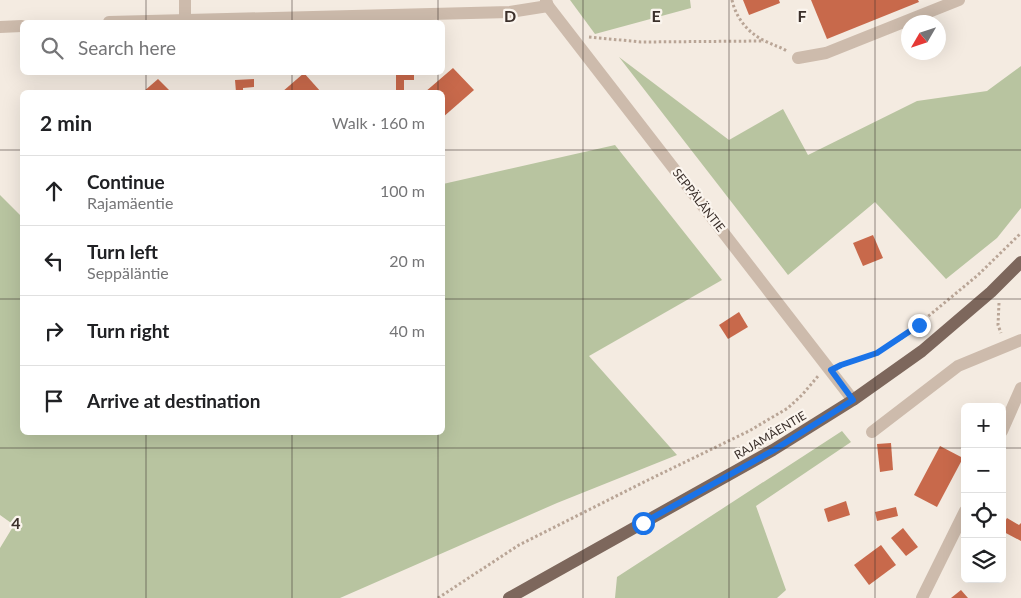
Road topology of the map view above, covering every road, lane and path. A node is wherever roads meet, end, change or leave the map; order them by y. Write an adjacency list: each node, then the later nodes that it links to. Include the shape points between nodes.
1 (185, 0): 6 (street)
2 (732, 0): 10 (path, via 734,12 746,28)
3 (959, 0): 5 (street)
4 (547, 3): 6 (street, via 510,12); 15 (street, SEPPÄLÄNTIE)
5 (941, 4): 11 (street, via 826,53)
6 (185, 20)
7 (20, 26): 8 (street)
8 (0, 27)
9 (584, 36): 10 (path, via 640,42)
10 (764, 41): 11 (path)
11 (798, 58)
12 (1021, 233): 15 (path, via 978,276 902,338 877,353)
13 (1021, 262): 17 (main road, RAJAMÄENTIE, via 992,292 922,351)
14 (1021, 340): 19 (street, via 958,366)
15 (831, 370): 17 (street, SEPPÄLÄNTIE); 21 (path, via 819,375 788,408 749,431 519,545)
16 (1021, 388): 18 (street)
17 (853, 400): 22 (main road, RAJAMÄENTIE, via 774,450)
18 (1006, 422)
19 (872, 432)
20 (961, 519): 23 (street)
21 (438, 598)
22 (509, 598)
23 (922, 598)

